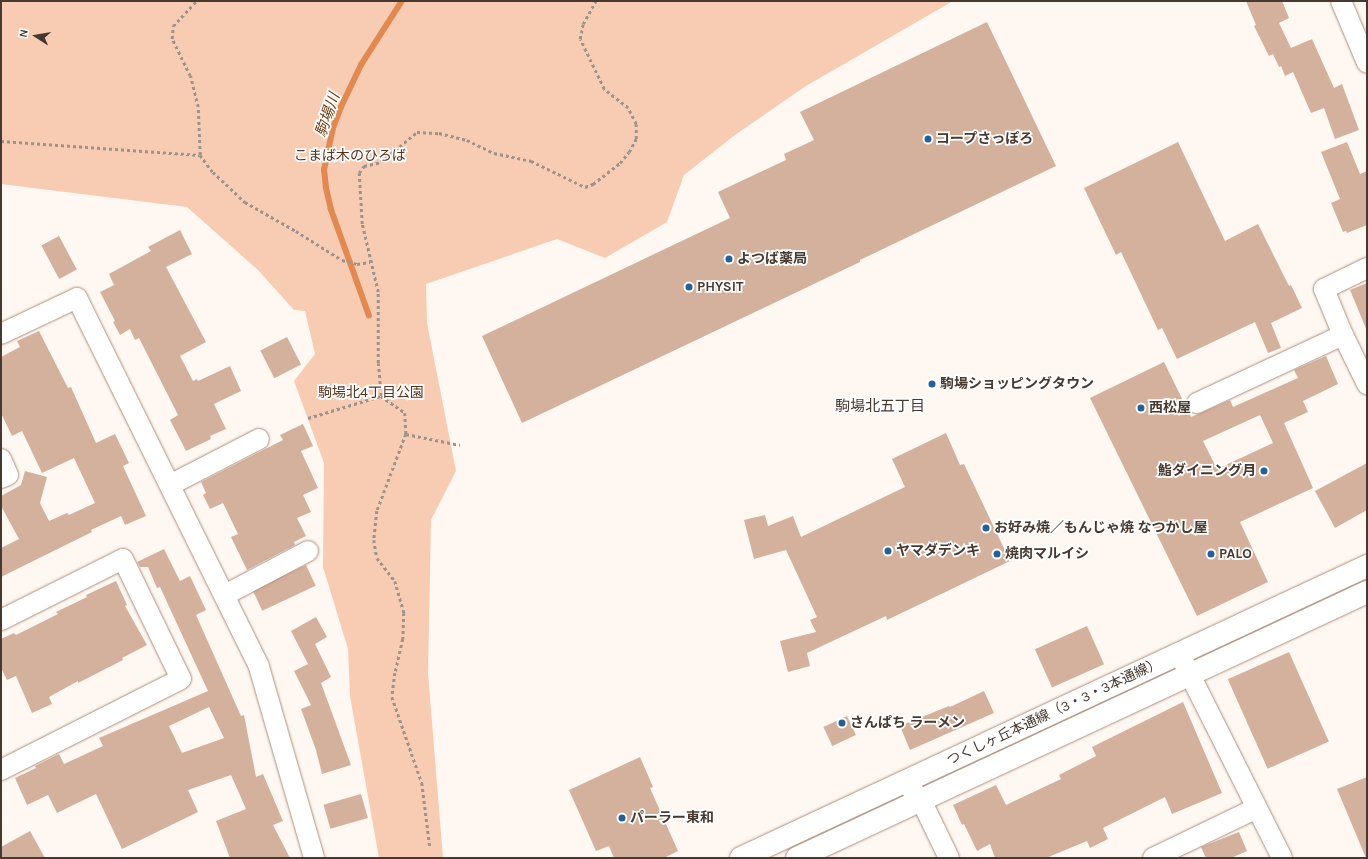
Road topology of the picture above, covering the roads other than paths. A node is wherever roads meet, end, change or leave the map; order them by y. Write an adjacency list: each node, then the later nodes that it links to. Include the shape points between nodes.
1 (1341, 1): 2 (street)
2 (1367, 63)
3 (1367, 268): 5 (street, via 1324,289)
4 (1, 334): 11 (street, via 77,298)
5 (1344, 335): 6 (street); 7 (street)
6 (1367, 384)
7 (1197, 403)
8 (258, 439): 11 (street)
9 (1, 459): 10 (street, via 8,474)
10 (1, 478)
11 (170, 485): 15 (street)
12 (308, 551): 15 (street)
13 (1367, 566): 17 (street, つくしヶ丘本通線（3・3・3本通線）)
14 (1367, 592): 18 (street, つくしヶ丘本通線（3・3・3本通線）)
15 (225, 595): 24 (street, via 259,667)
16 (1, 620): 19 (street, via 123,559 181,679)
17 (1180, 653): 18 (street); 20 (street, つくしヶ丘本通線（3・3・3本通線）)
18 (1190, 674): 21 (street, つくしヶ丘本通線（3・3・3本通線）); 22 (street)
19 (1, 770)
20 (905, 782): 21 (street); 23 (street, つくしヶ丘本通線（3・3・3本通線）)
21 (921, 800): 25 (street, つくしヶ丘本通線（3・3・3本通線）); 26 (street)
22 (1257, 808): 27 (street); 28 (street)
23 (753, 855)
24 (314, 858)
25 (797, 858)
26 (949, 858)
27 (1153, 858)
28 (1282, 858)

